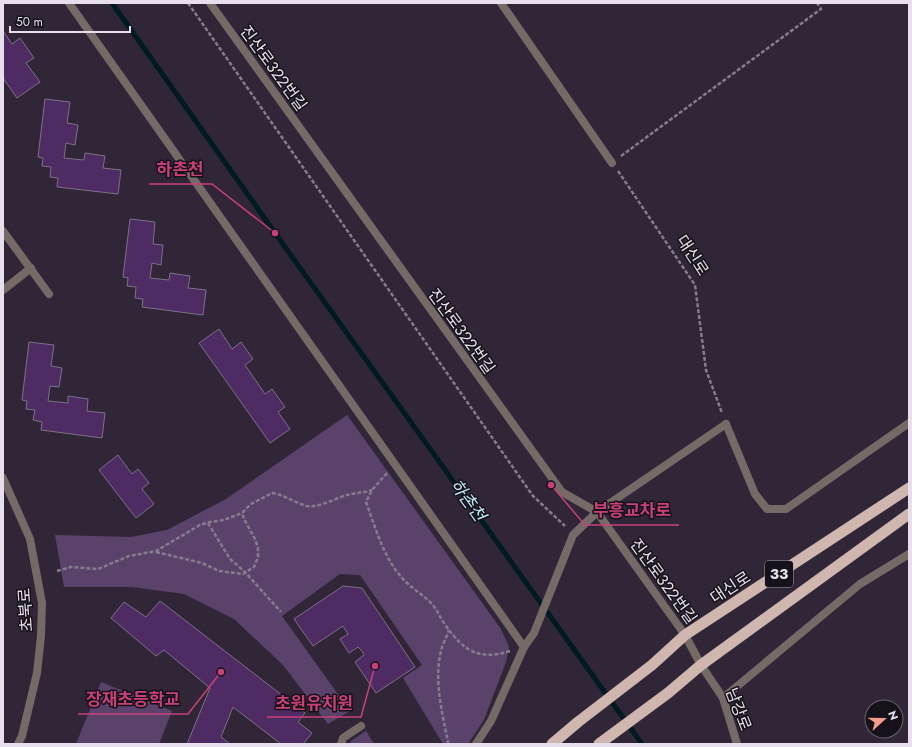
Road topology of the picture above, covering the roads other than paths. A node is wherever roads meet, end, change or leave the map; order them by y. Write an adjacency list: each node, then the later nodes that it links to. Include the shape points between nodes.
1 (69, 3): 16 (street)
2 (210, 3): 12 (street, 진산로322번길, via 562,492)
3 (501, 3): 4 (street)
4 (612, 162)
5 (3, 231): 6 (street)
6 (30, 268): 7 (street); 8 (street)
7 (3, 290)
8 (49, 294)
9 (909, 423): 12 (street, via 786,509 767,509 755,494 726,424)
10 (3, 478): 20 (street, 초북로, via 30,539 42,603 42,636 37,673)
11 (909, 488): 15 (highway, 대신로 / 33)
12 (597, 512): 15 (street, 진산로322번길); 16 (street, via 573,535 534,633)
13 (909, 514): 17 (highway, 33)
14 (909, 554): 18 (street, via 860,584)
15 (685, 635): 17 (street, 진산로322번길); 23 (highway, 대신로 / 33, via 652,665)
16 (524, 647): 22 (street, via 490,721)
17 (701, 665): 18 (street, 남강로); 24 (highway, 33)
18 (723, 698): 25 (street, 남강로)
19 (361, 726): 21 (street, via 343,738)
20 (18, 744)
21 (341, 744)
22 (476, 744)
23 (552, 744)
24 (599, 744)
25 (737, 744)

